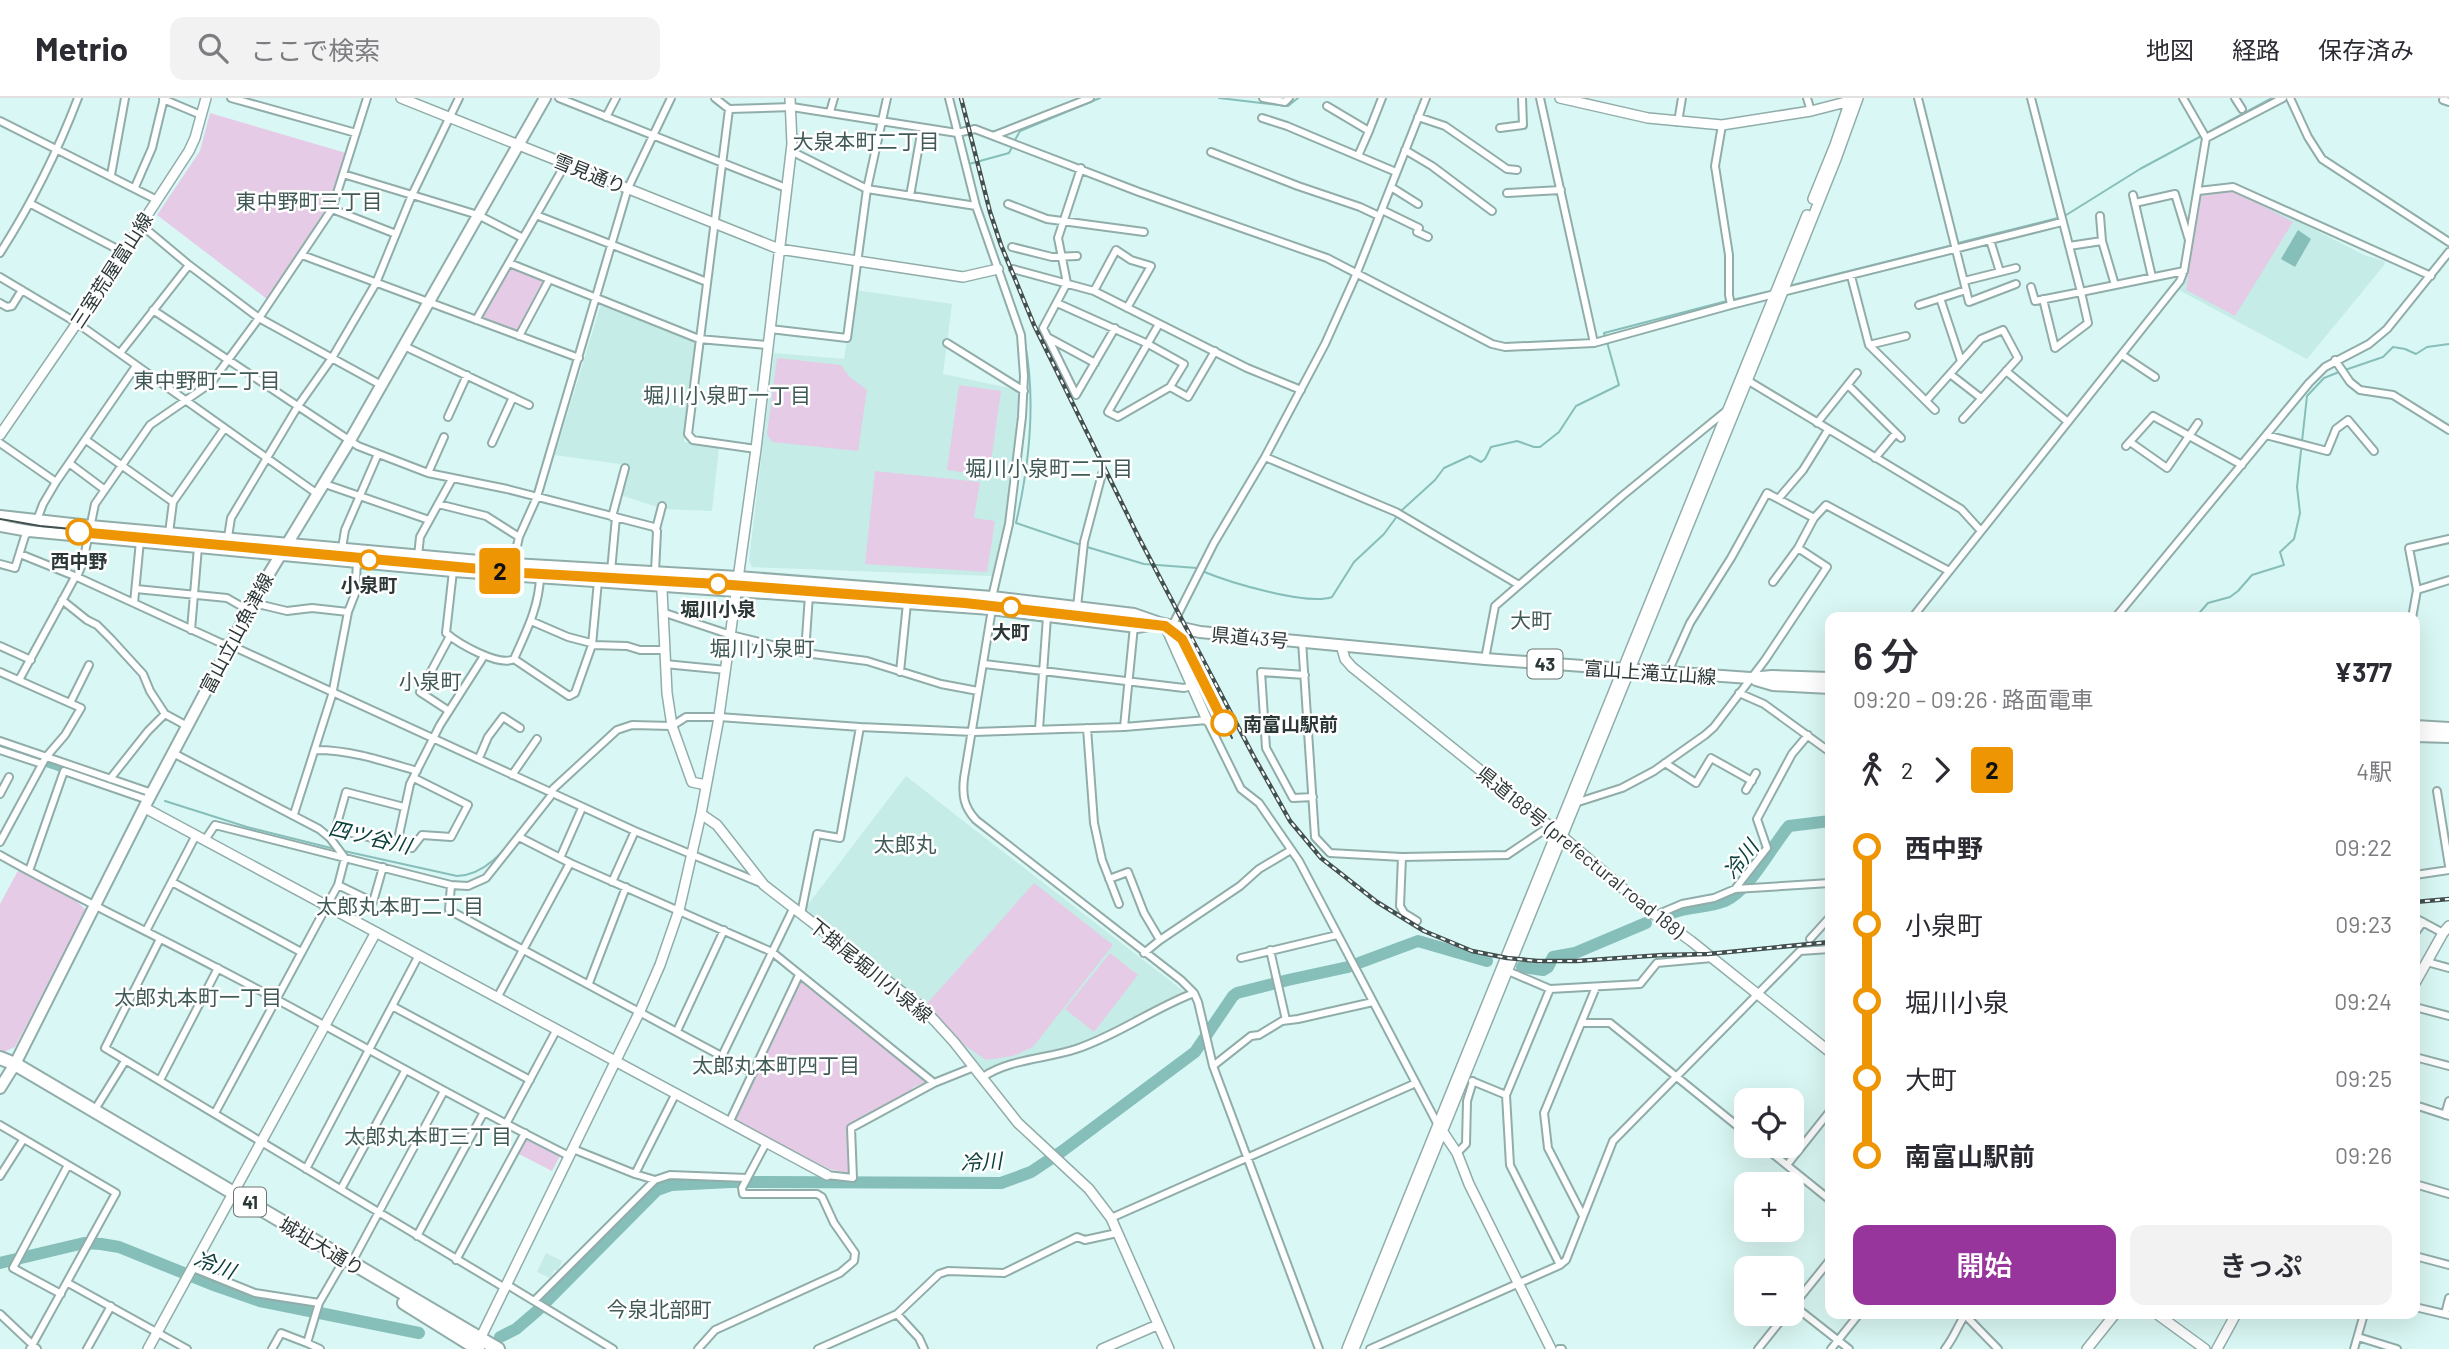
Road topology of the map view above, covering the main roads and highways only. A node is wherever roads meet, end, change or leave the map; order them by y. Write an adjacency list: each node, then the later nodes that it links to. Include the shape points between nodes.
1 (545, 98): 5 (main road, 富山立山魚津線, via 349,442)
2 (0, 516): 4 (main road, 43)
3 (0, 526): 4 (main road, 43)
4 (89, 532): 5 (main road, 43); 6 (main road, 43)
5 (285, 543): 6 (main road, 富山立山魚津線); 7 (main road, 43, via 513,564 738,577)
6 (278, 555): 7 (main road, 43, via 906,603); 18 (main road, 富山立山魚津線)
7 (992, 603): 8 (main road, 43, via 1077,607 1134,614); 8 (main road, 43, via 1047,617 1134,626)
8 (1160, 623): 9 (main road, 県道43号 / 43, via 1200,632)
9 (1341, 645): 10 (main road, 富山上滝立山線 / 43)
10 (1750, 678): 11 (main road, 富山上滝立山線 / 43); 12 (main road, 富山上滝立山線 / 43, via 1773,685)
11 (1825, 678)
12 (1825, 688)
13 (2420, 726): 14 (main road)
14 (2449, 728)
15 (2420, 736): 16 (main road)
16 (2449, 737)
17 (0, 1058): 18 (highway, 城址大通り / 41)
18 (9, 1067): 19 (main road, 富山立山魚津線); 20 (highway, 城址大通り / 41); 20 (highway, 城址大通り / 41, via 94,1111)
19 (0, 1088)
20 (232, 1196): 21 (highway, 城址大通り / 41)
21 (477, 1346): 22 (highway, 城址大通り / 41)
22 (498, 1349)

